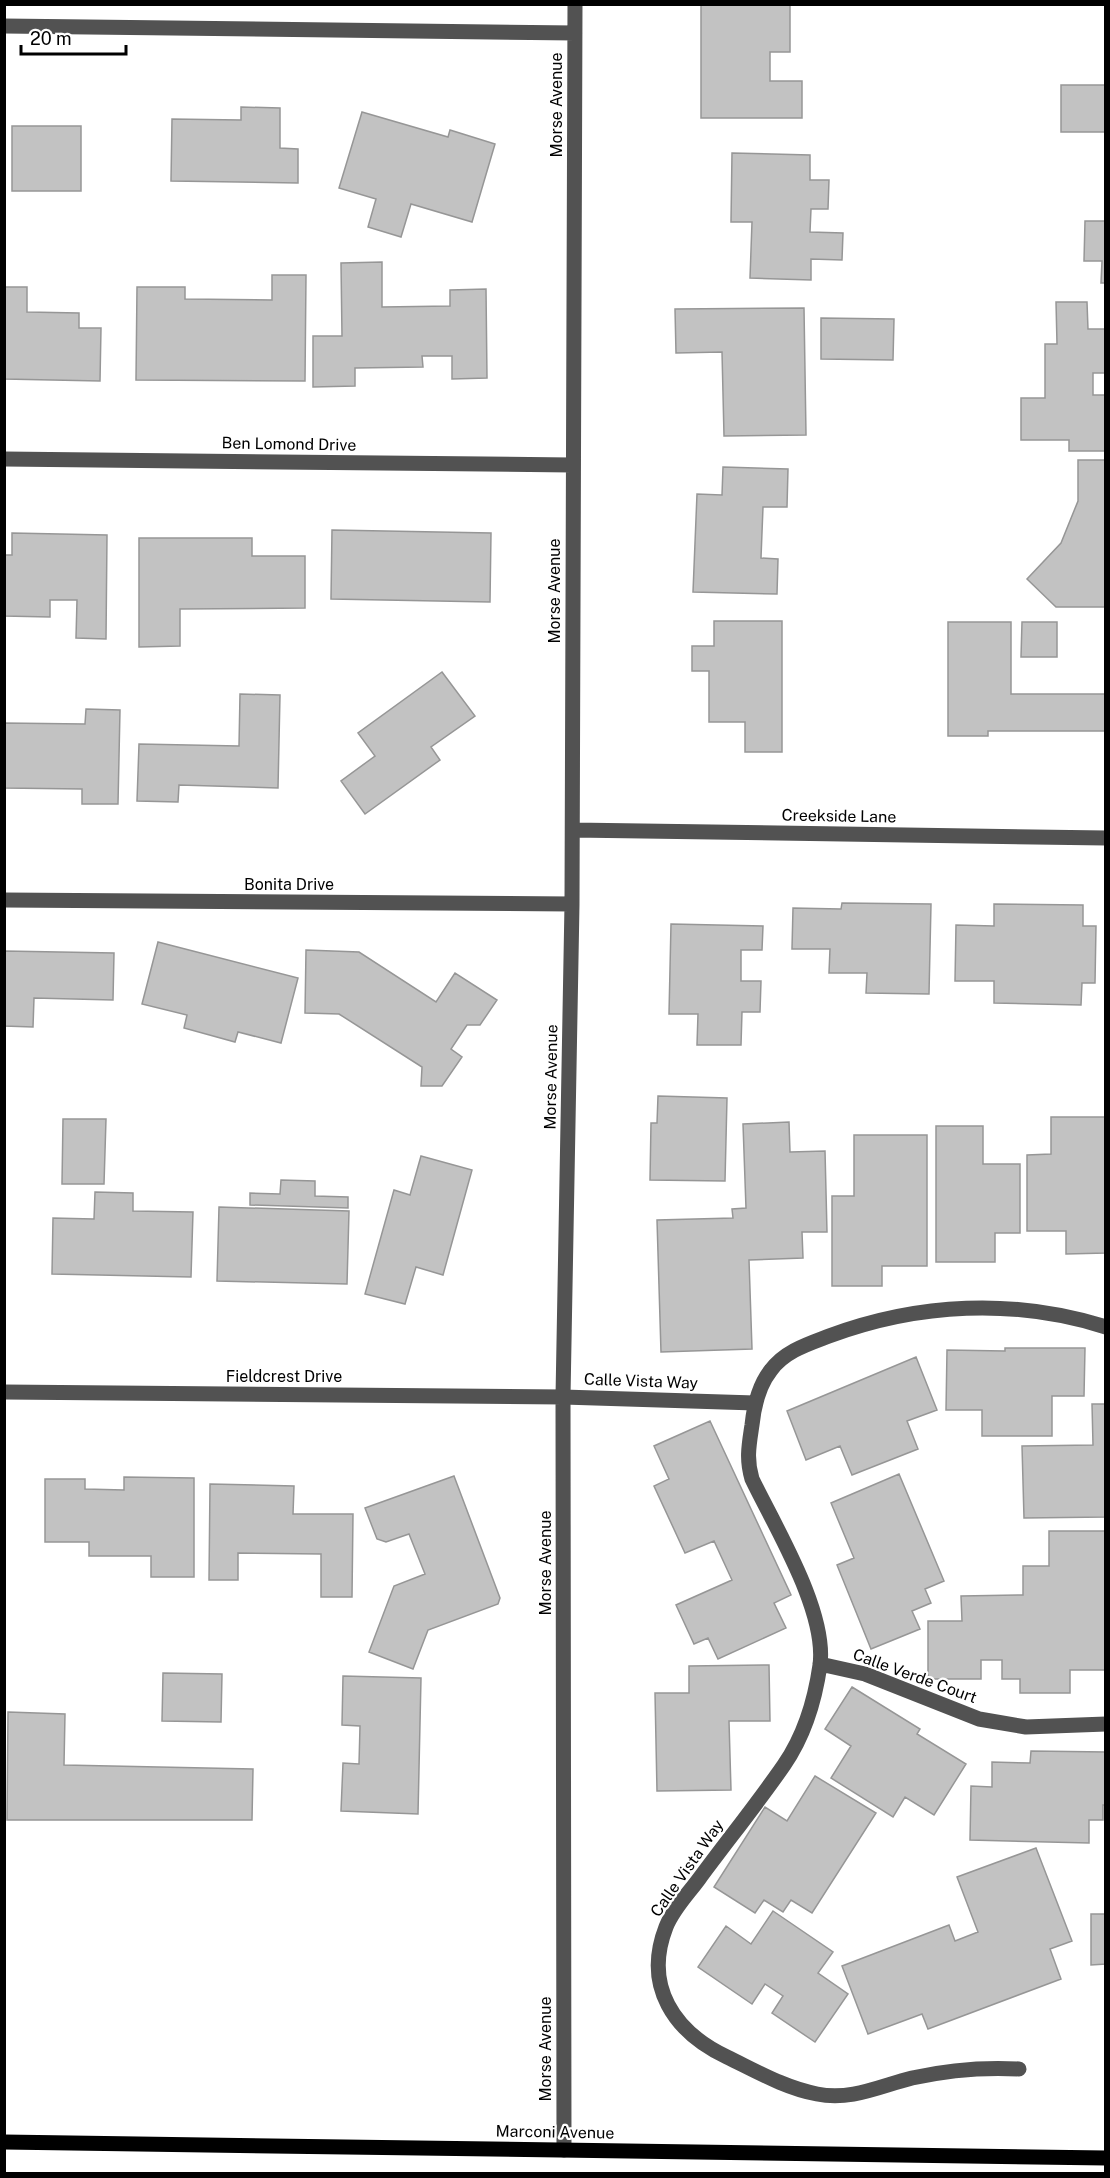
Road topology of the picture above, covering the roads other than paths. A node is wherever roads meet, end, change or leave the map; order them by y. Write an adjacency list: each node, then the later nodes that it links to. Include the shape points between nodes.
1 (575, 4): 3 (street, Morse Avenue)
2 (4, 26): 3 (street)
3 (575, 33): 5 (street, Morse Avenue)
4 (4, 459): 5 (street, Ben Lomond Drive)
5 (572, 465): 6 (street, Morse Avenue)
6 (573, 830): 7 (street, Creekside Lane); 9 (street, Morse Avenue)
7 (1106, 838)
8 (4, 900): 9 (street, Bonita Drive)
9 (572, 904): 12 (street, Morse Avenue)
10 (1106, 1327): 13 (street, Calle Vista Way, via 1032,1310 982,1307 916,1312 866,1322 788,1354 771,1370)
11 (4, 1392): 12 (street, Fieldcrest Drive)
12 (563, 1397): 13 (street, Calle Vista Way); 18 (street, Morse Avenue)
13 (755, 1402): 14 (street, Calle Vista Way, via 747,1460 752,1479 809,1597)
14 (820, 1664): 15 (street, Calle Verde Court, via 865,1674 979,1719 1026,1726); 16 (street, Calle Vista Way, via 804,1731 785,1764 666,1925 658,1972 669,2008 687,2034 706,2048 787,2086 817,2094 858,2094 951,2070)
15 (1106, 1724)
16 (1019, 2069)
17 (4, 2142): 18 (main road, Marconi Avenue)
18 (564, 2150): 19 (main road, Marconi Avenue)
19 (1106, 2158)

